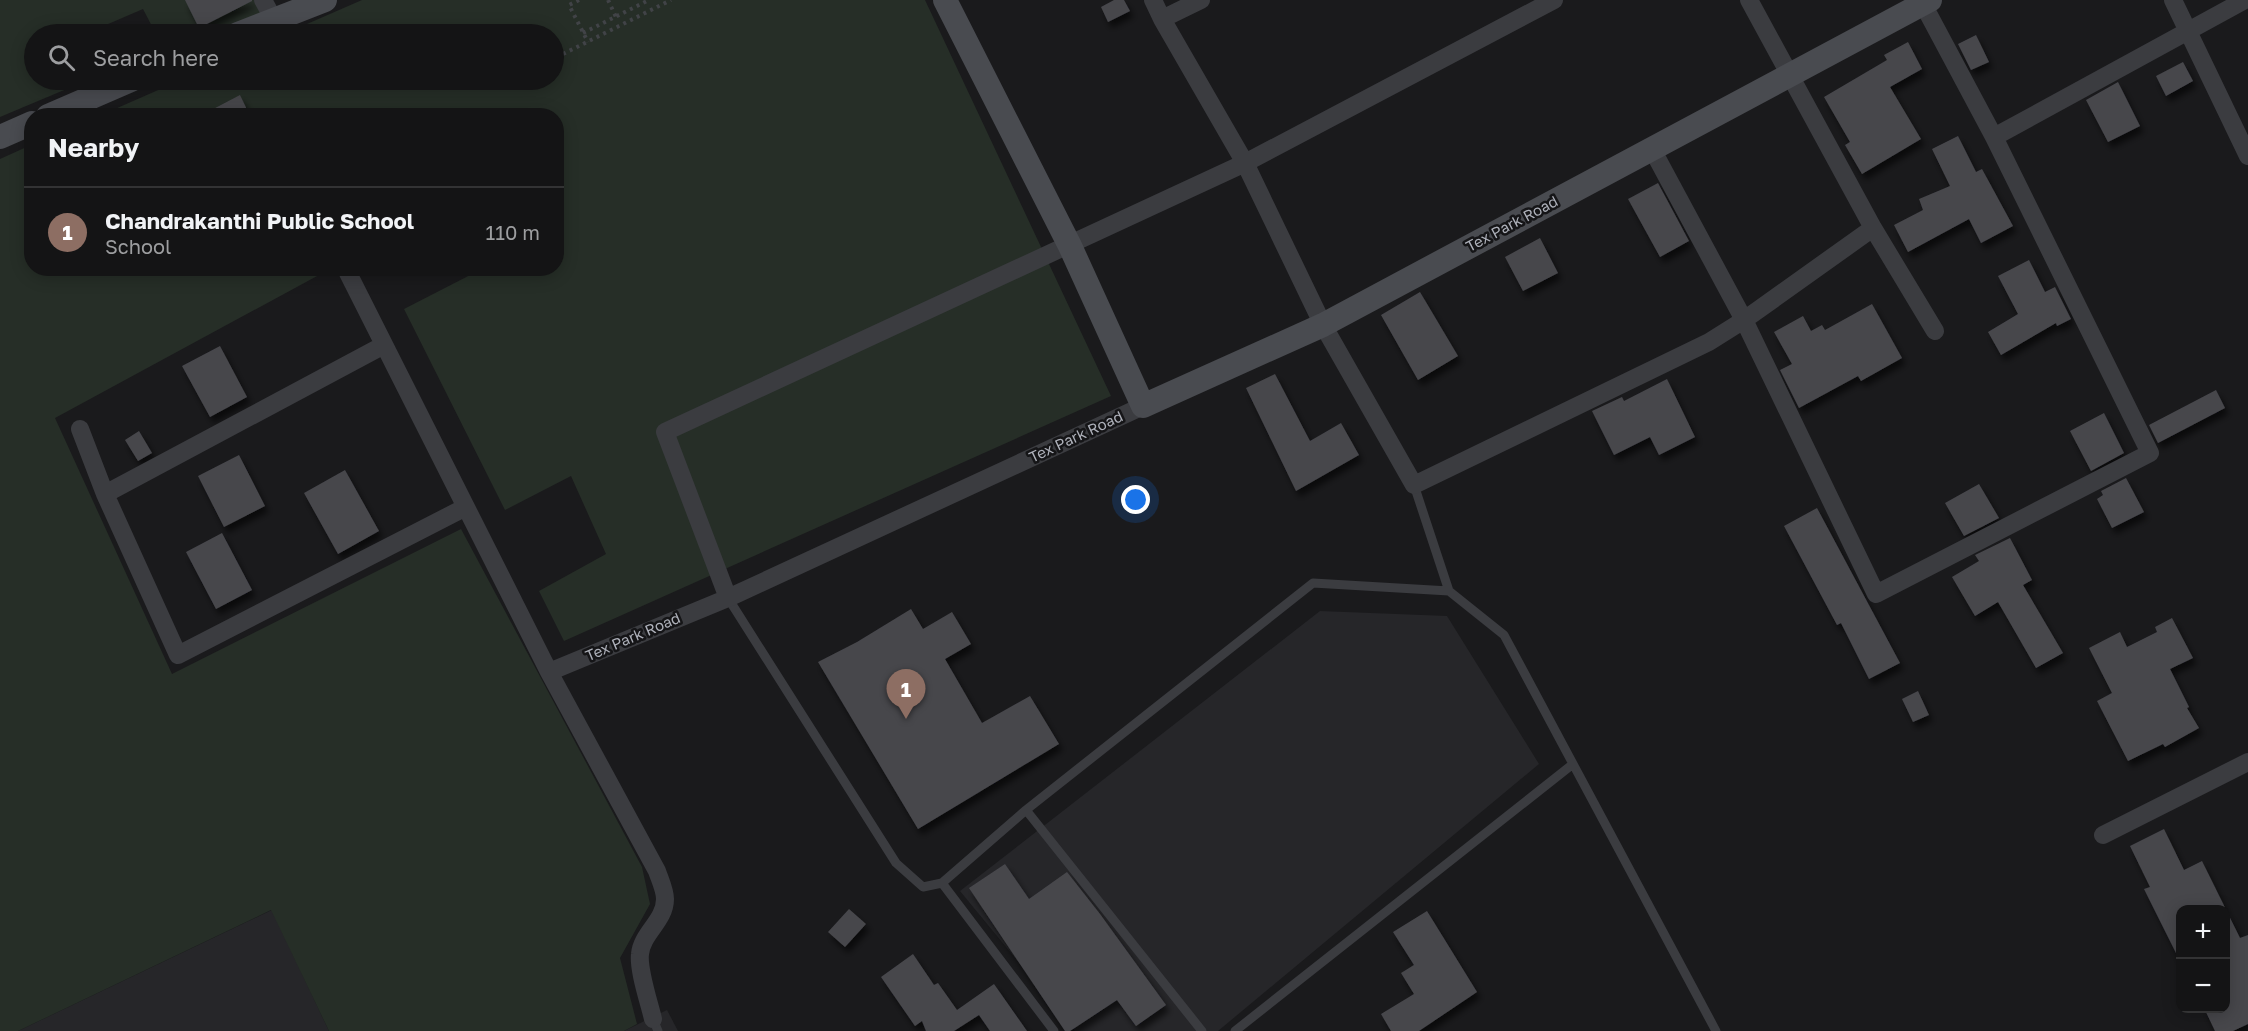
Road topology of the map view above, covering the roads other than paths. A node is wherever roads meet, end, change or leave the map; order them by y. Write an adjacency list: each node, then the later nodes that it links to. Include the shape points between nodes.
1 (325, 0): 10 (street)
2 (945, 0): 24 (street)
3 (1153, 0): 11 (street)
4 (1201, 0): 11 (street)
5 (1554, 0): 22 (street)
6 (1749, 0): 14 (street)
7 (2173, 0): 13 (street)
8 (2245, 0): 13 (street)
9 (1927, 2): 14 (street, Tex Park Road); 19 (street)
10 (268, 10): 12 (street)
11 (1162, 19): 22 (street)
12 (250, 24)
13 (2187, 31): 19 (street); 21 (street)
14 (1791, 76): 20 (street, Tex Park Road); 23 (street)
15 (108, 90): 16 (street)
16 (66, 108)
17 (24, 126): 18 (street)
18 (0, 137)
19 (1994, 137): 26 (street, via 2150,453 1876,594)
20 (1652, 149): 26 (street); 27 (street, Tex Park Road)
21 (2248, 156)
22 (1245, 163): 24 (street); 27 (street)
23 (1873, 228): 26 (street); 28 (street)
24 (1070, 246): 30 (street); 36 (street, via 665,432)
25 (350, 276): 29 (street)
26 (1744, 320): 32 (street, via 1709,342)
27 (1323, 325): 30 (street, Tex Park Road); 32 (street)
28 (1935, 330)
29 (384, 345): 33 (street); 34 (street)
30 (1143, 406): 36 (street, Tex Park Road)
31 (80, 429): 33 (street)
32 (1414, 485): 35 (lane)
33 (105, 494): 34 (street, via 178,655)
34 (466, 507): 37 (street)
35 (1449, 591): 39 (lane, via 1504,635); 40 (lane, via 1312,584)
36 (728, 598): 37 (street, Tex Park Road); 42 (lane, via 896,863 923,887)
37 (549, 672): 43 (street, via 662,885 663,911 641,945 639,957)
38 (2248, 762): 41 (street)
39 (1573, 764): 46 (lane); 47 (lane)
40 (1026, 810): 42 (lane); 45 (lane)
41 (2103, 835)
42 (942, 882): 44 (lane)
43 (656, 1025)
44 (1054, 1031)
45 (1202, 1031)
46 (1235, 1031)
47 (1716, 1031)

